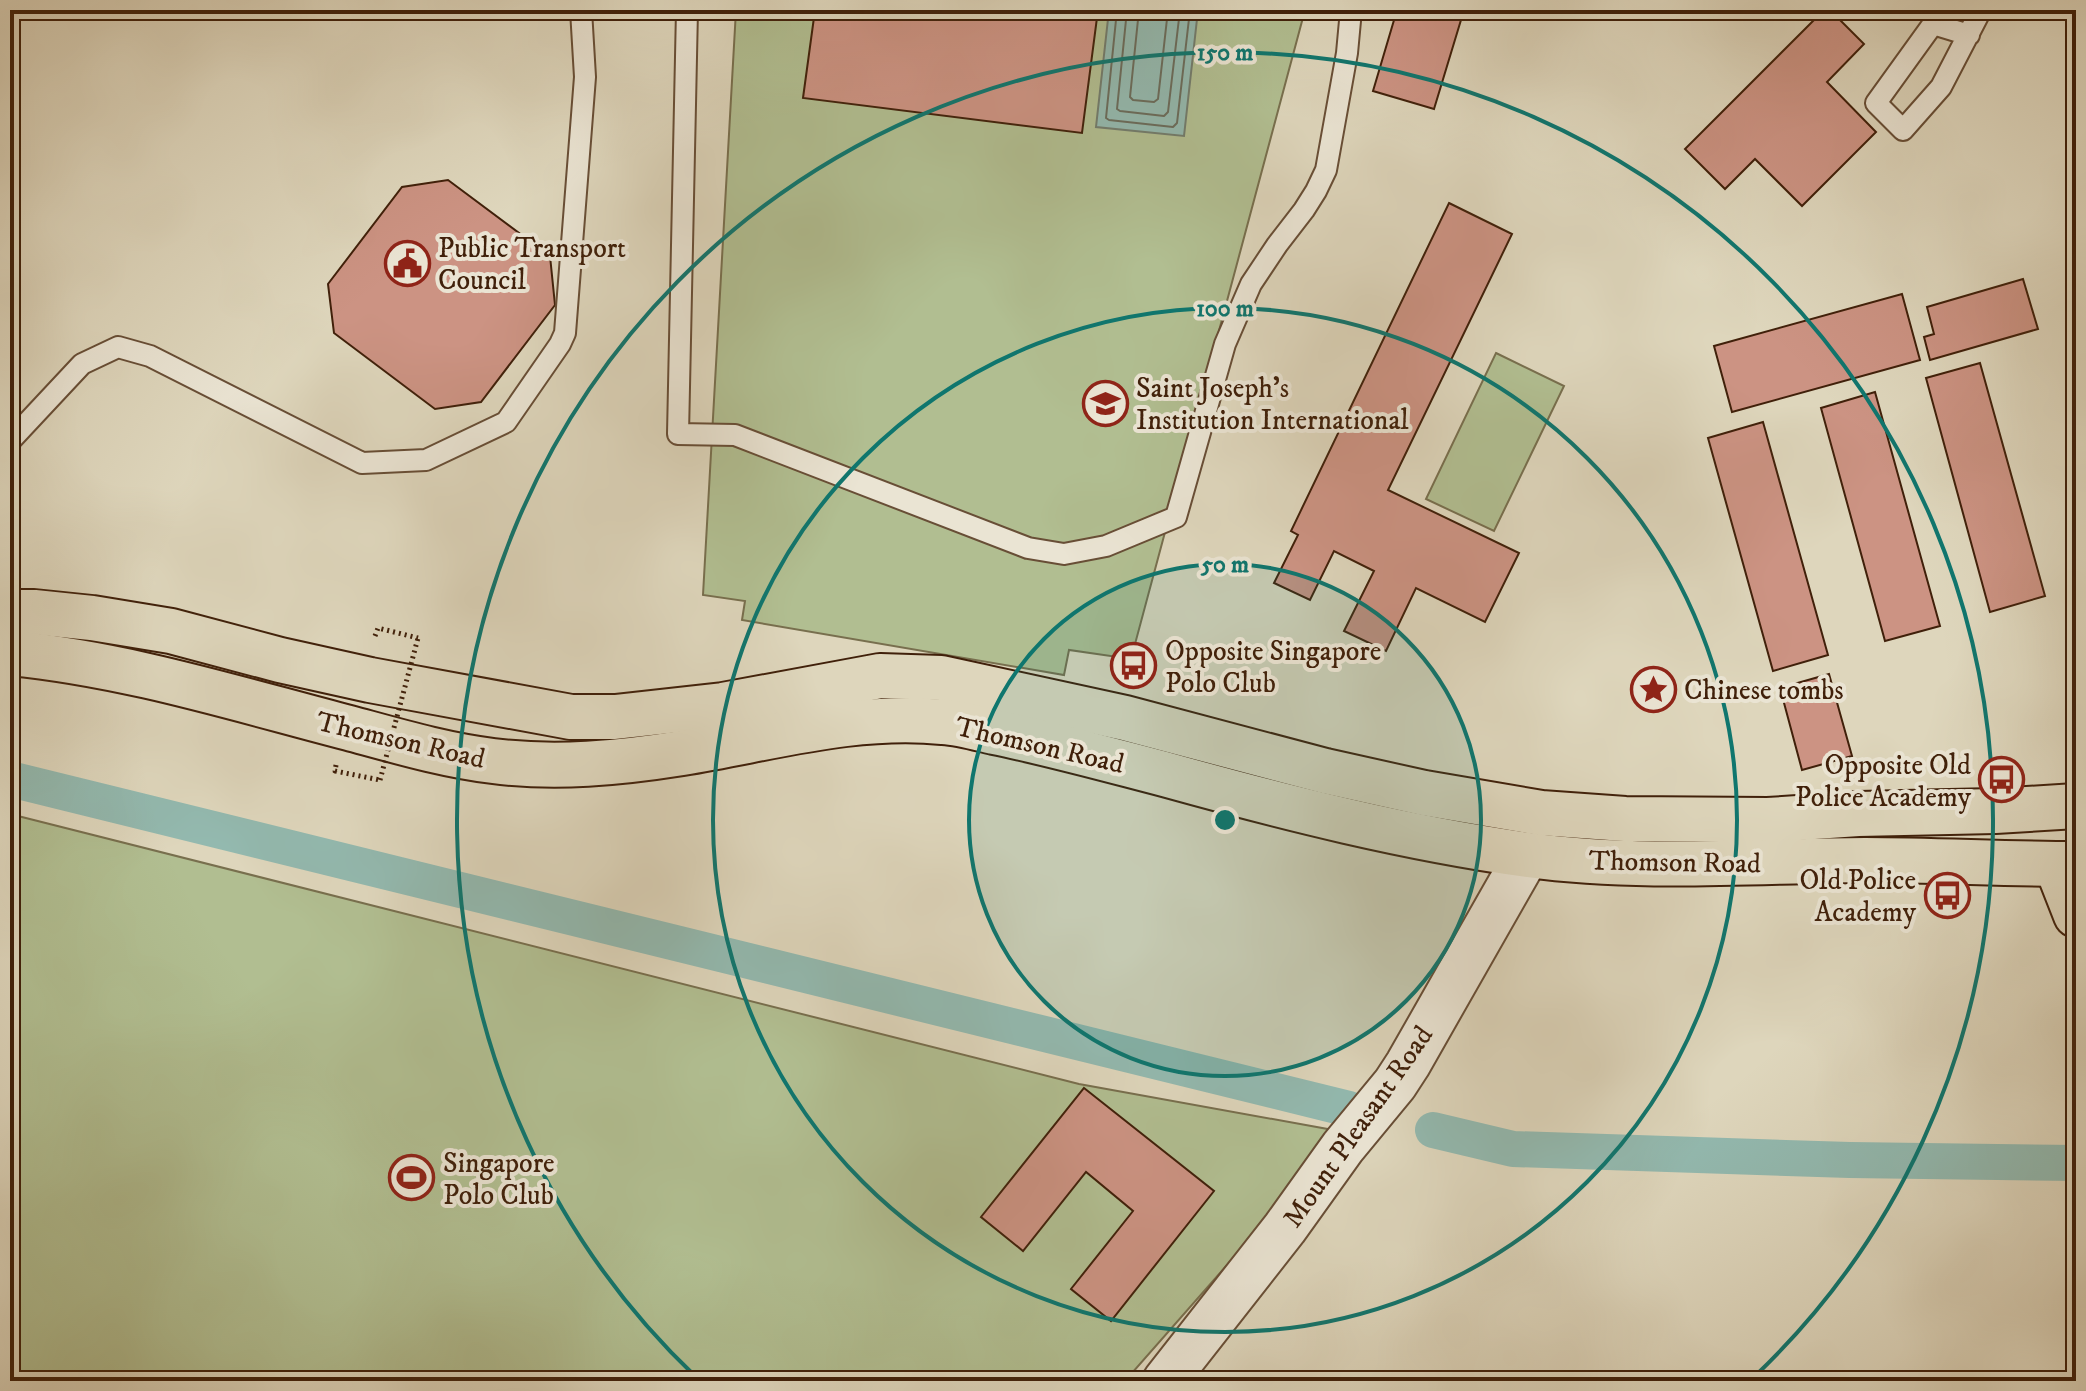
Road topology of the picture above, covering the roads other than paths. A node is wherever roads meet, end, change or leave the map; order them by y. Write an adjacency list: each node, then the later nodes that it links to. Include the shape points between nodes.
1 (581, 10): 6 (lane, via 585,77 565,333 506,422 426,460 362,463 150,356 118,347 82,364)
2 (687, 10): 3 (lane, via 678,434 735,435 1028,548 1064,554 1106,546 1176,517 1225,344 1251,284 1326,170)
3 (1351, 10)
4 (1981, 10): 5 (lane)
5 (1969, 35): 5 (lane, via 1941,87 1903,130 1876,103 1933,24)
6 (10, 441)
7 (10, 612): 9 (main road, Thomson Road, via 171,631 370,680 571,717 723,705 880,676 941,678 1125,718 1325,771 1541,813 1768,820)
8 (10, 653): 10 (main road, Thomson Road, via 198,687 425,748 540,766 682,753 888,719 945,722 1045,742 1361,825)
9 (2076, 806)
10 (1527, 855): 11 (main road, Thomson Road, via 1674,864); 13 (street, Mount Pleasant Road, via 1395,1084)
11 (2066, 864): 12 (main road)
12 (2076, 915)
13 (1165, 1381)

